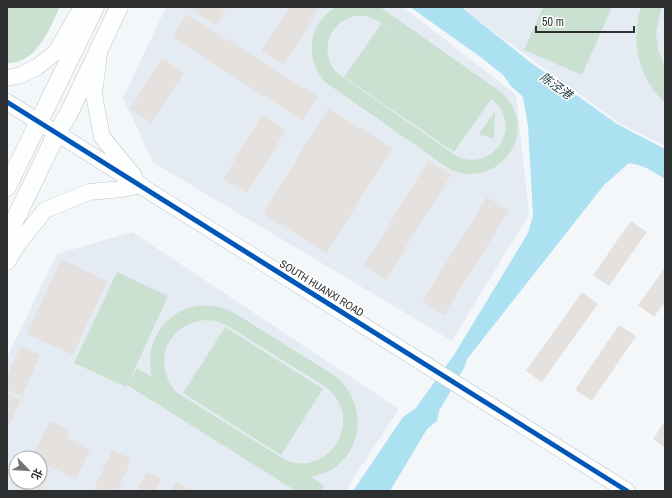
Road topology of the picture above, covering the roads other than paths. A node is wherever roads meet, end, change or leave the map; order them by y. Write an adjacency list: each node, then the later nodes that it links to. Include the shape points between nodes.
1 (82, 7): 5 (street, via 56,52 37,67 21,75)
2 (95, 7): 7 (main road)
3 (119, 7): 4 (main road)
4 (100, 47): 8 (main road); 9 (street, via 94,95 102,137)
5 (7, 78)
6 (7, 102): 7 (street, SOUTH HUANXI ROAD)
7 (39, 122): 8 (street, SOUTH HUANXI ROAD); 10 (main road)
8 (57, 134): 9 (street, SOUTH HUANXI ROAD); 11 (main road)
9 (141, 185): 12 (street, via 89,192 45,210); 13 (street, SOUTH HUANXI ROAD)
10 (7, 187)
11 (7, 236)
12 (7, 262)
13 (627, 491)

